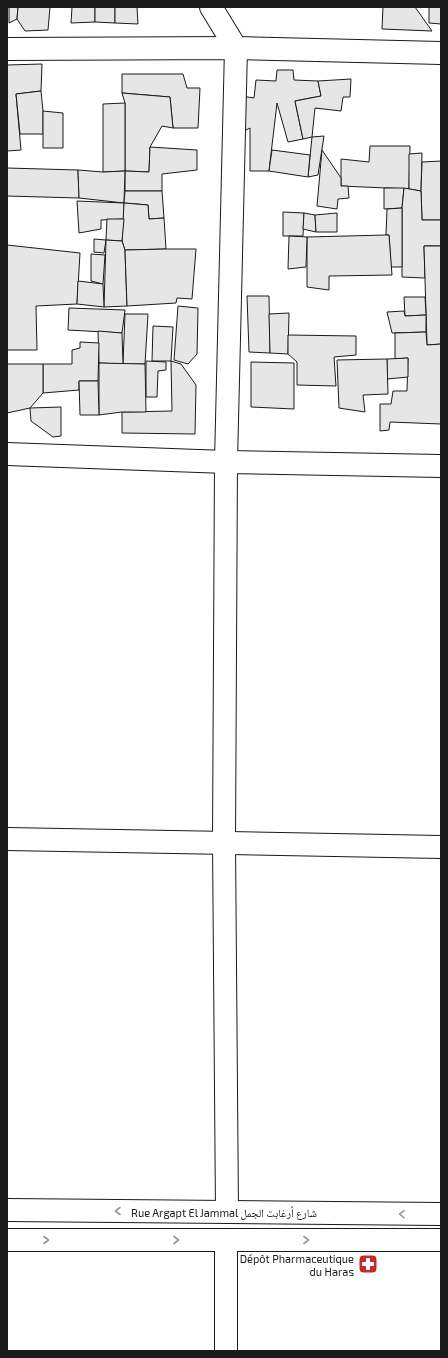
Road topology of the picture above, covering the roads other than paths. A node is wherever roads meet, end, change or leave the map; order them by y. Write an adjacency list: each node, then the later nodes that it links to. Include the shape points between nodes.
1 (211, 7): 2 (street)
2 (236, 48): 3 (street); 4 (street); 6 (street)
3 (7, 49)
4 (441, 53)
5 (7, 454): 6 (street)
6 (226, 462): 7 (street); 9 (street)
7 (441, 466)
8 (7, 839): 9 (street)
9 (224, 842): 10 (street); 12 (street)
10 (441, 847)
11 (7, 1210): 12 (street, Rue Argapt El Jammal شارع أرغابت الجمل, one-way to 11)
12 (227, 1212): 13 (street, Rue Argapt El Jammal شارع أرغابت الجمل, one-way to 12)
13 (441, 1214)
14 (7, 1240): 15 (street, one-way to 15)
15 (226, 1240): 16 (street, one-way to 16); 17 (street)
16 (441, 1240)
17 (226, 1351)

